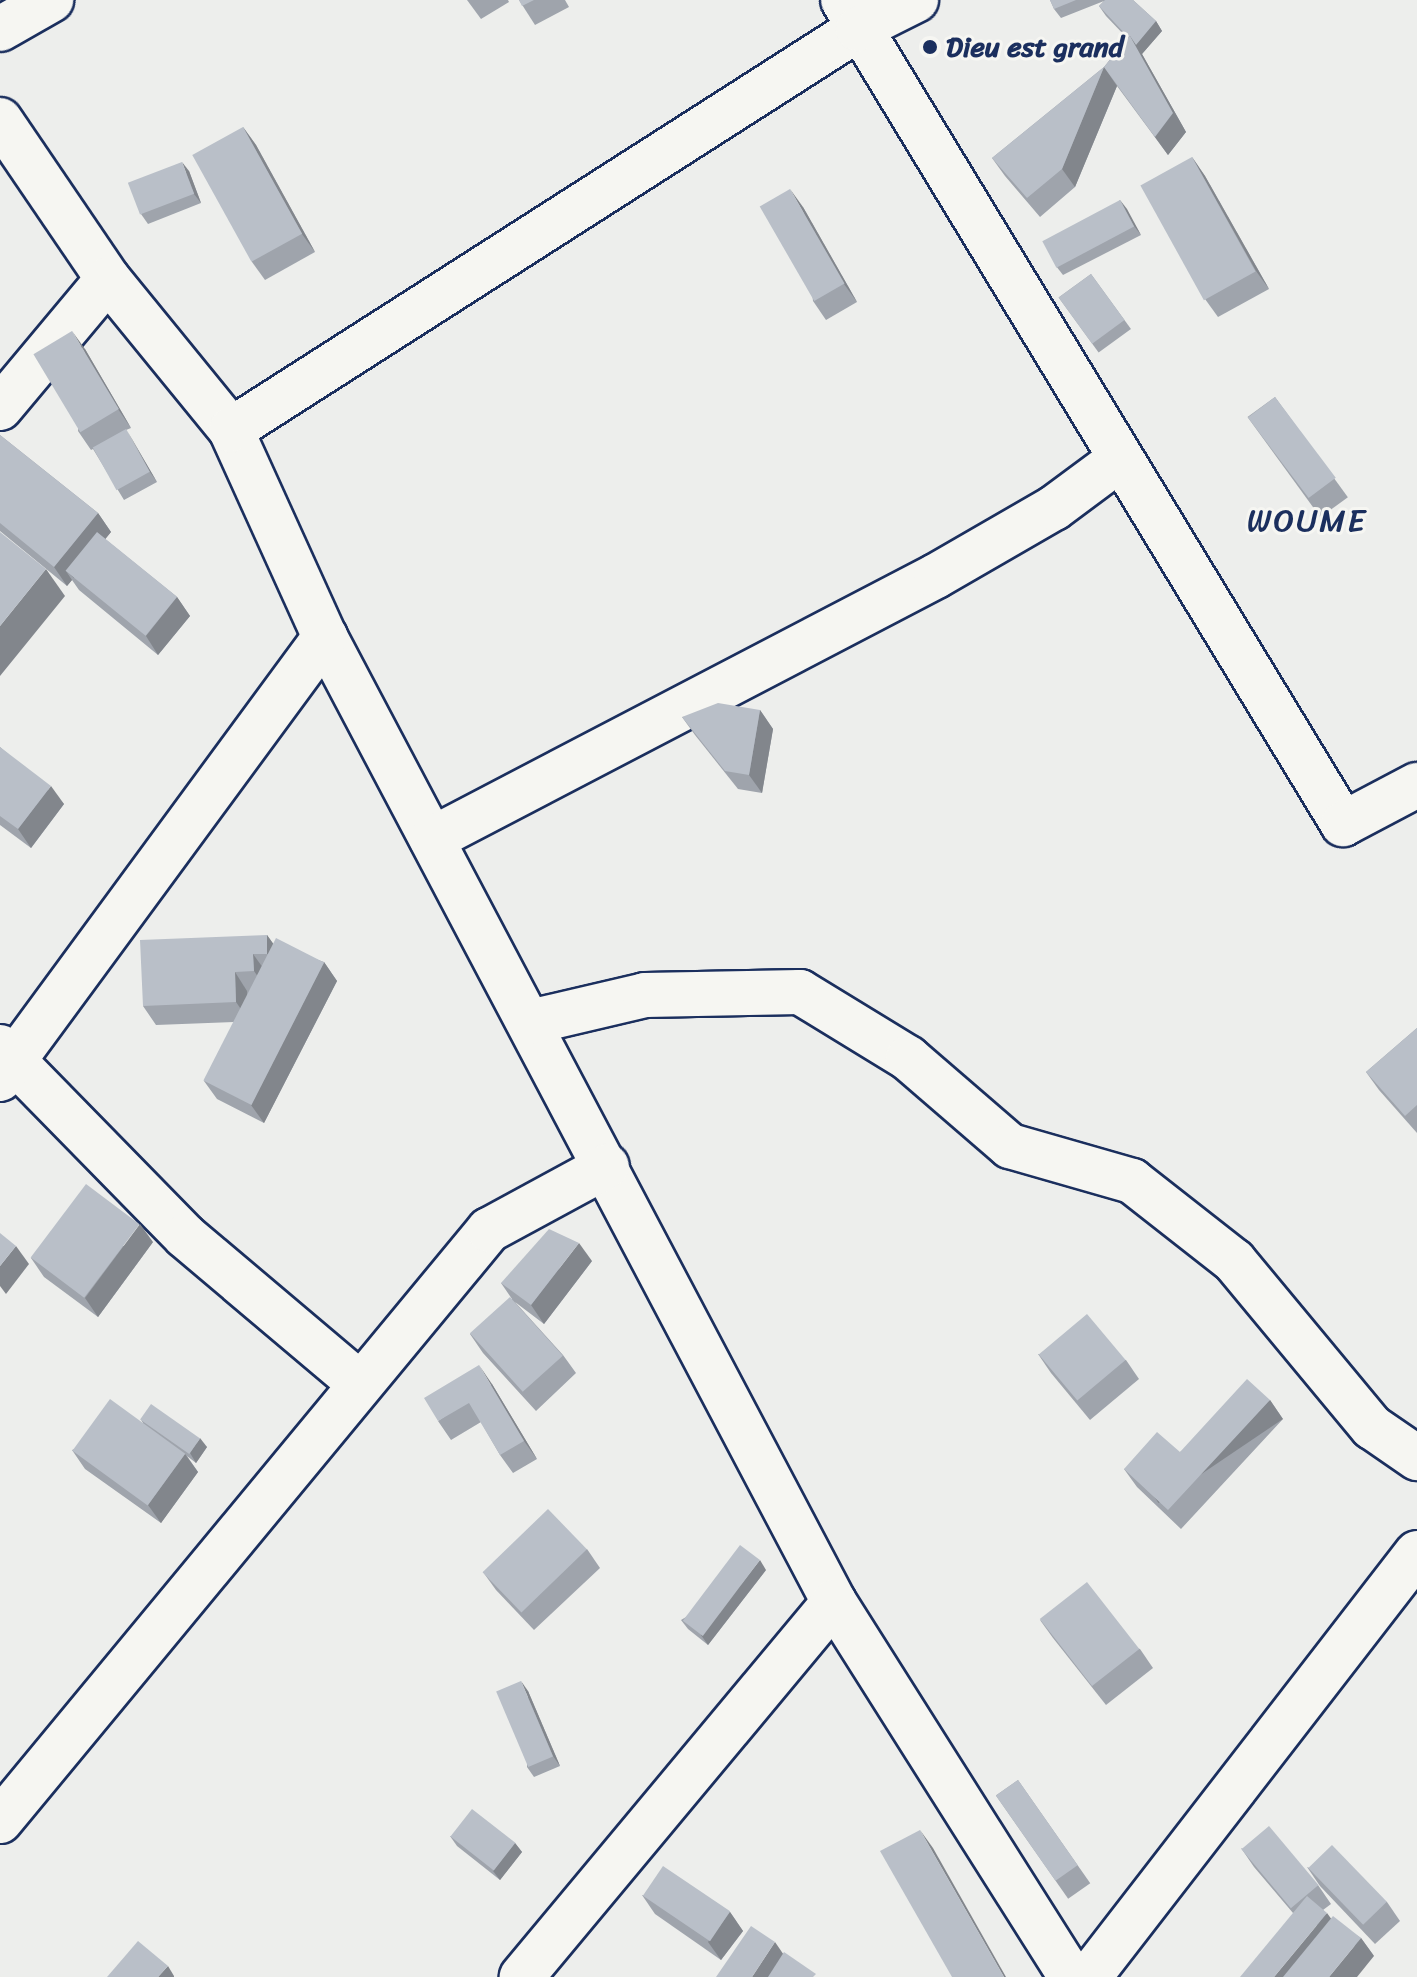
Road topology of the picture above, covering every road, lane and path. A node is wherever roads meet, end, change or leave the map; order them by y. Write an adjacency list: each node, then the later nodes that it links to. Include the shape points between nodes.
1 (51, 0): 4 (street)
2 (916, 0): 3 (street)
3 (850, 14): 8 (street); 9 (street)
4 (0, 29)
5 (0, 120): 6 (street)
6 (108, 279): 7 (street); 8 (street)
7 (0, 408)
8 (231, 430): 10 (street)
9 (1120, 459): 11 (street, via 1343,824); 12 (street, via 1054,508 936,576)
10 (325, 637): 12 (street); 14 (street)
11 (1417, 785)
12 (432, 839): 13 (street)
13 (530, 1022): 15 (street); 17 (street, via 645,995 800,992 908,1058 1010,1146 1132,1181 1234,1261 1372,1427)
14 (5, 1062): 16 (street, via 185,1236)
15 (607, 1166): 16 (street, via 489,1230); 19 (street)
16 (360, 1384): 20 (street)
17 (1417, 1458)
18 (1417, 1553): 23 (street)
19 (834, 1602): 21 (street); 22 (street)
20 (0, 1821)
21 (522, 1977)
22 (1071, 1977)
23 (1089, 1977)

